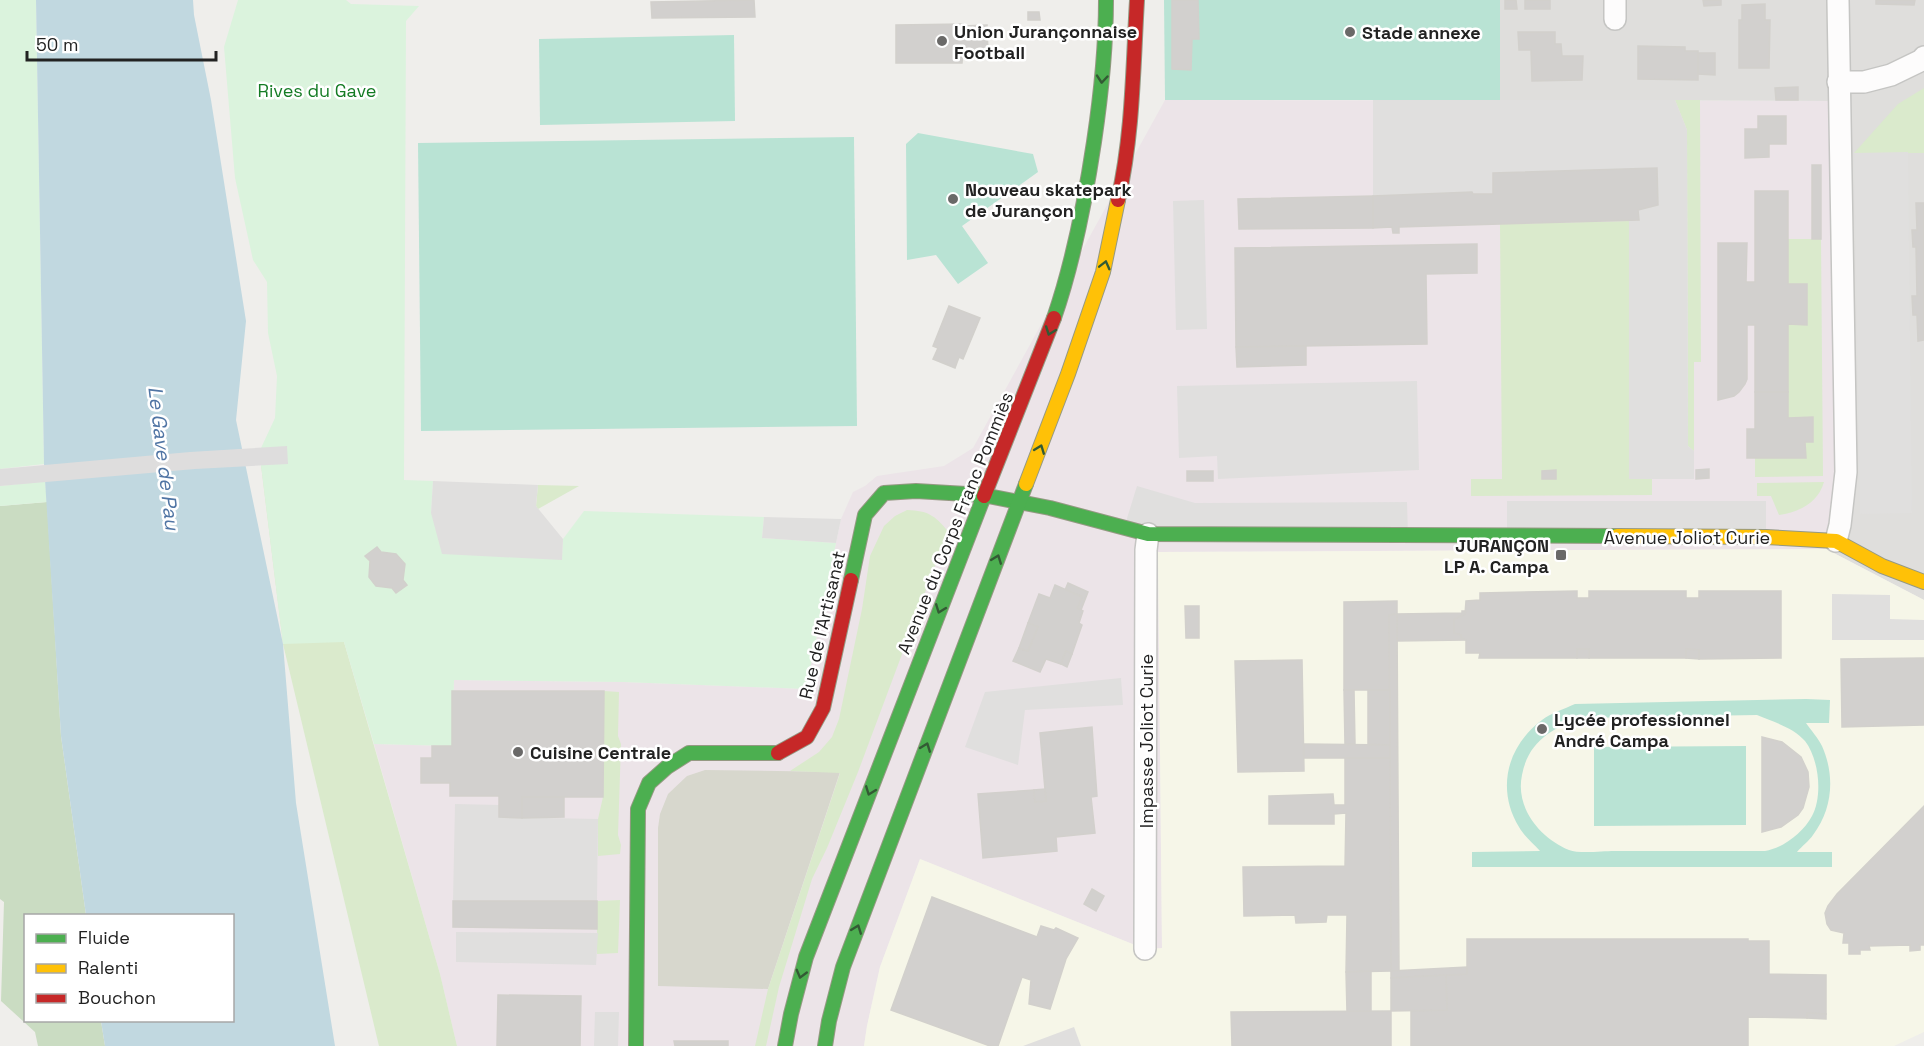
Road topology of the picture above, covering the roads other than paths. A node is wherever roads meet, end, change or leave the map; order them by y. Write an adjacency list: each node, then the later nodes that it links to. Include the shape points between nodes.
1 (1106, 0): 6 (main road, Avenue du Corps Franc Pommiès, one-way to 6, via 1101,97 1080,231 1038,365)
2 (1137, 0): 8 (main road, one-way to 2, via 1087,321 1116,218 1130,130)
3 (1838, 0): 5 (street)
4 (1924, 57): 5 (street, via 1891,75 1864,82)
5 (1839, 82): 10 (street, via 1846,472)
6 (984, 496): 7 (main road, Rue de l'Artisanat); 13 (main road, Rue de l'Artisanat, via 952,491 884,493 865,515 823,708 807,737 782,753 690,753 649,783 638,809); 14 (main road, Avenue du Corps Franc Pommiès, one-way to 14, via 806,957)
7 (1000, 500): 8 (main road, Avenue Joliot Curie)
8 (1019, 503): 9 (main road, Avenue Joliot Curie); 15 (main road, one-way to 8, via 843,967)
9 (1148, 534): 10 (main road, Avenue Joliot Curie, via 1766,537); 12 (street, Impasse Joliot Curie)
10 (1836, 541): 11 (main road, via 1882,566)
11 (1924, 582)
12 (1145, 949)
13 (636, 1046)
14 (785, 1046)
15 (825, 1046)

